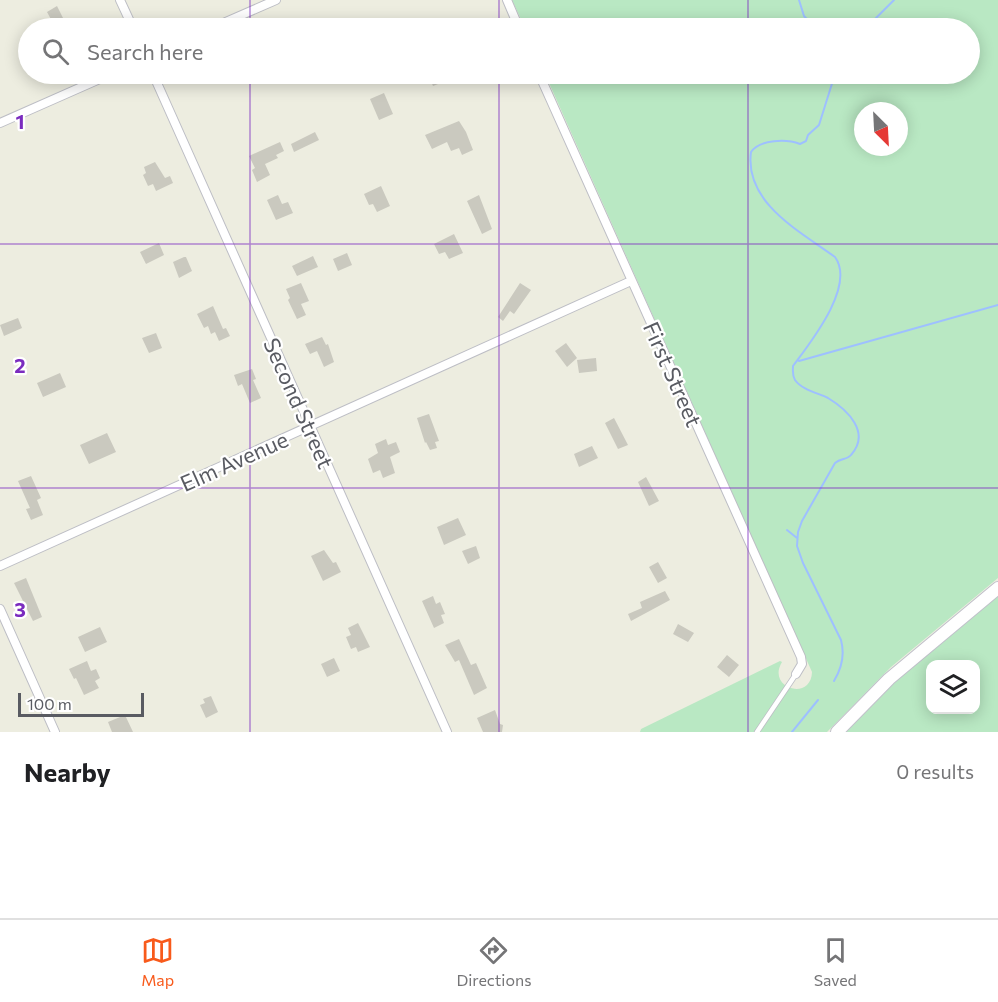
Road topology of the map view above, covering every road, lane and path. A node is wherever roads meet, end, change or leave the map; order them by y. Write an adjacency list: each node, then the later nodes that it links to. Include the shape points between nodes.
1 (120, 0): 4 (street)
2 (276, 0): 5 (street)
3 (507, 0): 6 (street)
4 (128, 18)
5 (235, 18)
6 (515, 18)
7 (88, 84): 10 (street)
8 (157, 84): 12 (street, Second Street)
9 (543, 84): 11 (street, First Street)
10 (0, 123)
11 (631, 281): 12 (street, Elm Avenue); 16 (street, First Street, via 801,657)
12 (310, 427): 13 (street, Elm Avenue); 18 (street, Second Street)
13 (0, 566)
14 (998, 588): 20 (main road, via 896,672)
15 (0, 609): 17 (street)
16 (796, 674): 19 (lane)
17 (55, 732)
18 (447, 732)
19 (757, 732)
20 (837, 732)

